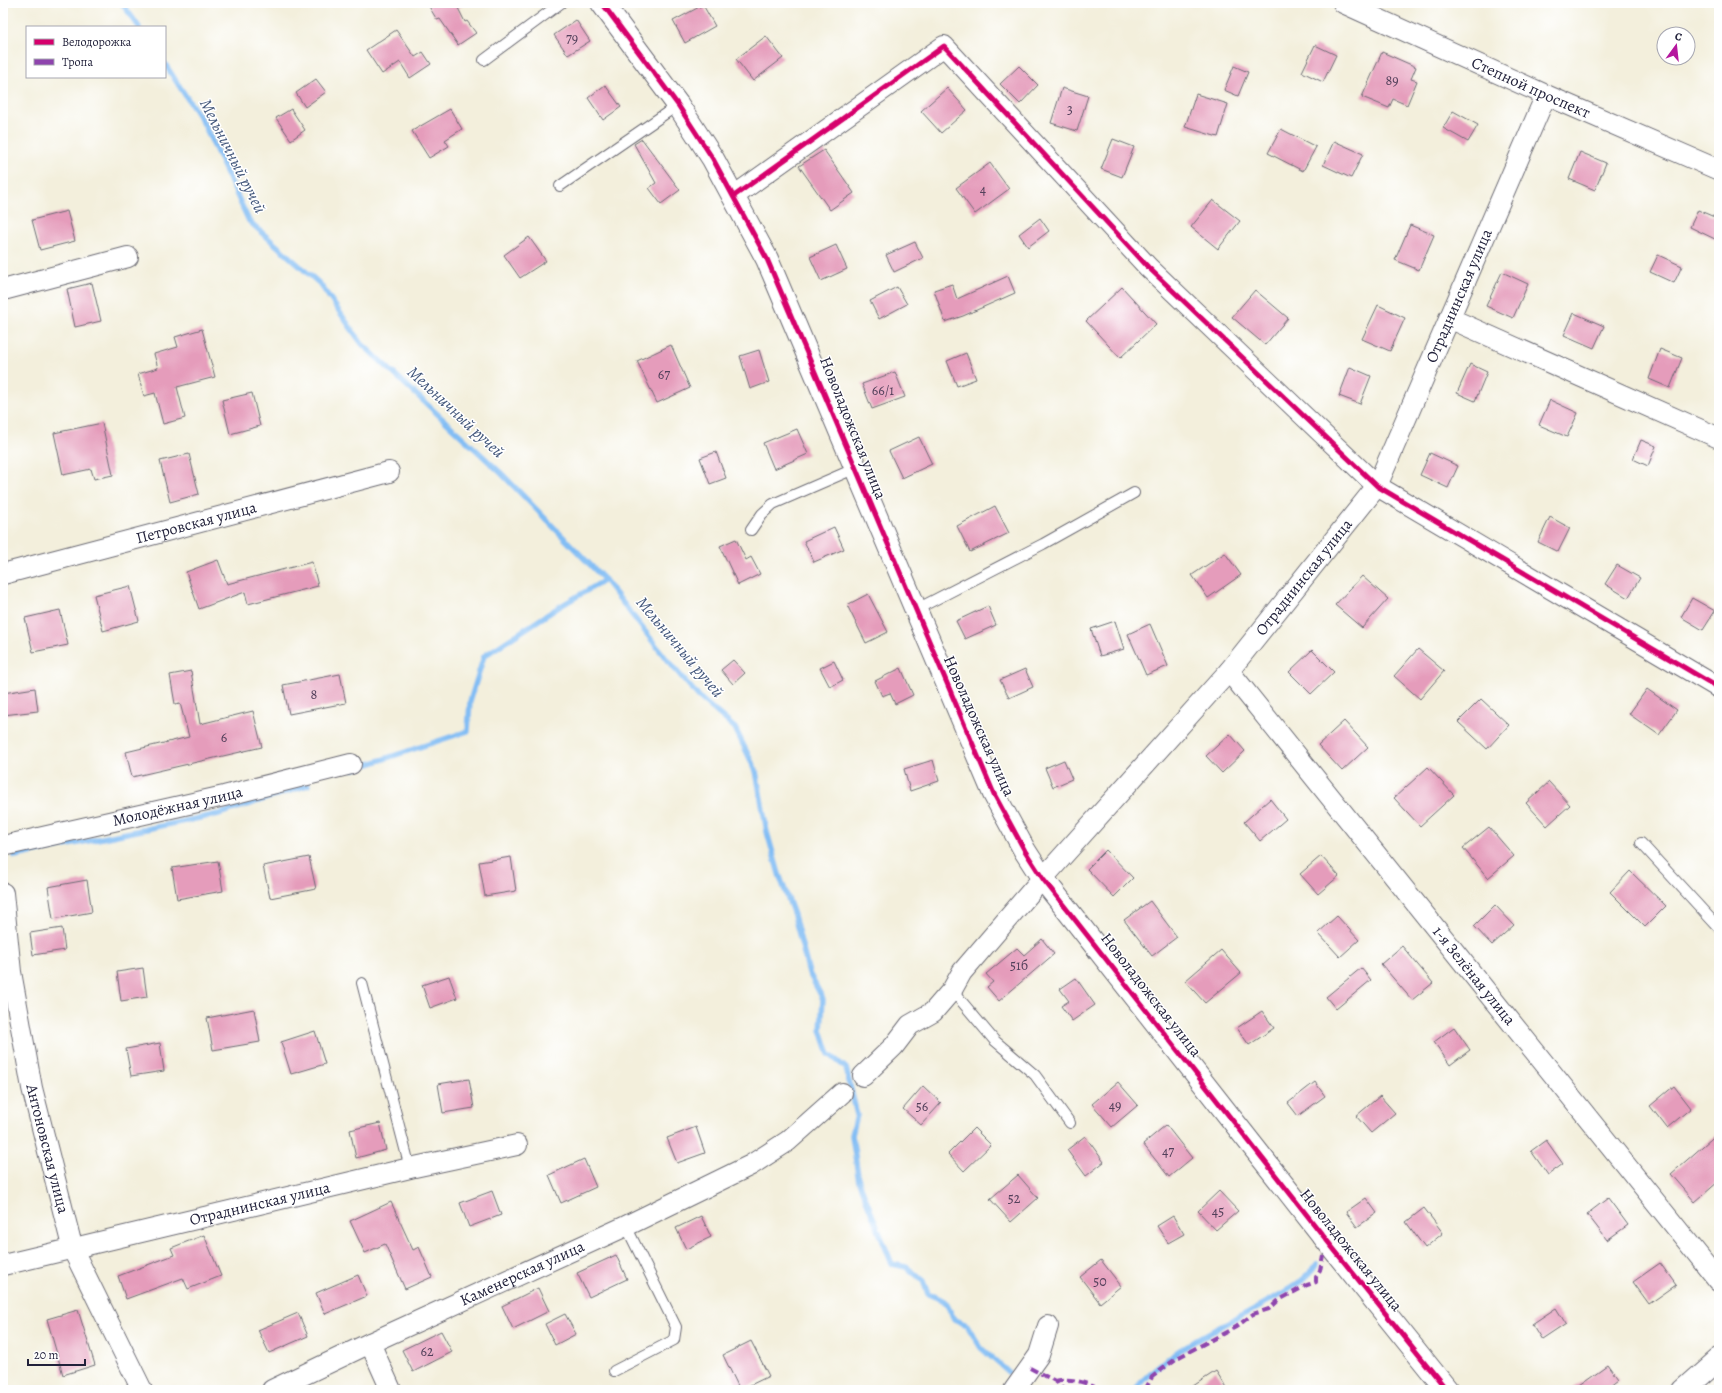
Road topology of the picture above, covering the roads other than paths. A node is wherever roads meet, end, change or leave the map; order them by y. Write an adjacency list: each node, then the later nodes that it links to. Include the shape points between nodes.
1 (561, 3): 4 (lane)
2 (602, 3): 6 (street, Новоладожская улица)
3 (1343, 3): 5 (street, Степной проспект)
4 (484, 60)
5 (1546, 95): 7 (street, Степной проспект); 12 (street, Отраднинская улица)
6 (678, 105): 8 (lane); 9 (street, Новоладожская улица)
7 (1719, 170)
8 (560, 186)
9 (734, 196): 14 (street, Новоладожская улица, via 768,259); 16 (street, via 944,46 1148,267)
10 (128, 257): 11 (street)
11 (3, 290)
12 (1449, 318): 13 (street); 16 (street, Отраднинская улица)
13 (1719, 438)
14 (856, 468): 18 (lane, via 773,504); 20 (street, Новоладожская улица)
15 (389, 472): 19 (street, Петровская улица)
16 (1377, 486): 21 (street, Отраднинская улица); 22 (street)
17 (1134, 493): 20 (lane, via 1043,544)
18 (751, 530)
19 (3, 574)
20 (915, 610): 26 (street, Новоладожская улица, via 994,794)
21 (1229, 670): 26 (street, Отраднинская улица); 39 (street, 1-я Зелёная улица)
22 (1719, 688)
23 (351, 764): 25 (street, Молодёжная улица, via 224,796)
24 (1641, 843): 28 (lane)
25 (3, 846)
26 (1043, 878): 30 (street, Отраднинская улица, via 962,972); 48 (street, Новоладожская улица)
27 (3, 893): 37 (street, Антоновская улица, via 11,972 32,1088)
28 (1719, 928)
29 (362, 983): 35 (lane)
30 (952, 990): 31 (street, Отраднинская улица, via 933,1012 910,1025 894,1046); 33 (lane, via 994,1040 1035,1075)
31 (863, 1076)
32 (842, 1093): 36 (street, Каменерская улица, via 788,1141 751,1165)
33 (1070, 1123)
34 (517, 1145): 35 (street, Отраднинская улица)
35 (410, 1168): 37 (street, Отраднинская улица)
36 (626, 1226): 41 (street, Каменерская улица); 43 (lane, via 676,1327 674,1340)
37 (73, 1250): 38 (street, Отраднинская улица); 44 (street, Антоновская улица)
38 (3, 1265)
39 (1719, 1281)
40 (1048, 1326): 47 (street, via 1039,1355)
41 (370, 1343): 45 (street, Каменерская улица); 46 (street)
42 (1719, 1358): 49 (street)
43 (614, 1371)
44 (142, 1390)
45 (272, 1390)
46 (391, 1390)
47 (1014, 1390)
48 (1447, 1390)
49 (1683, 1390)

